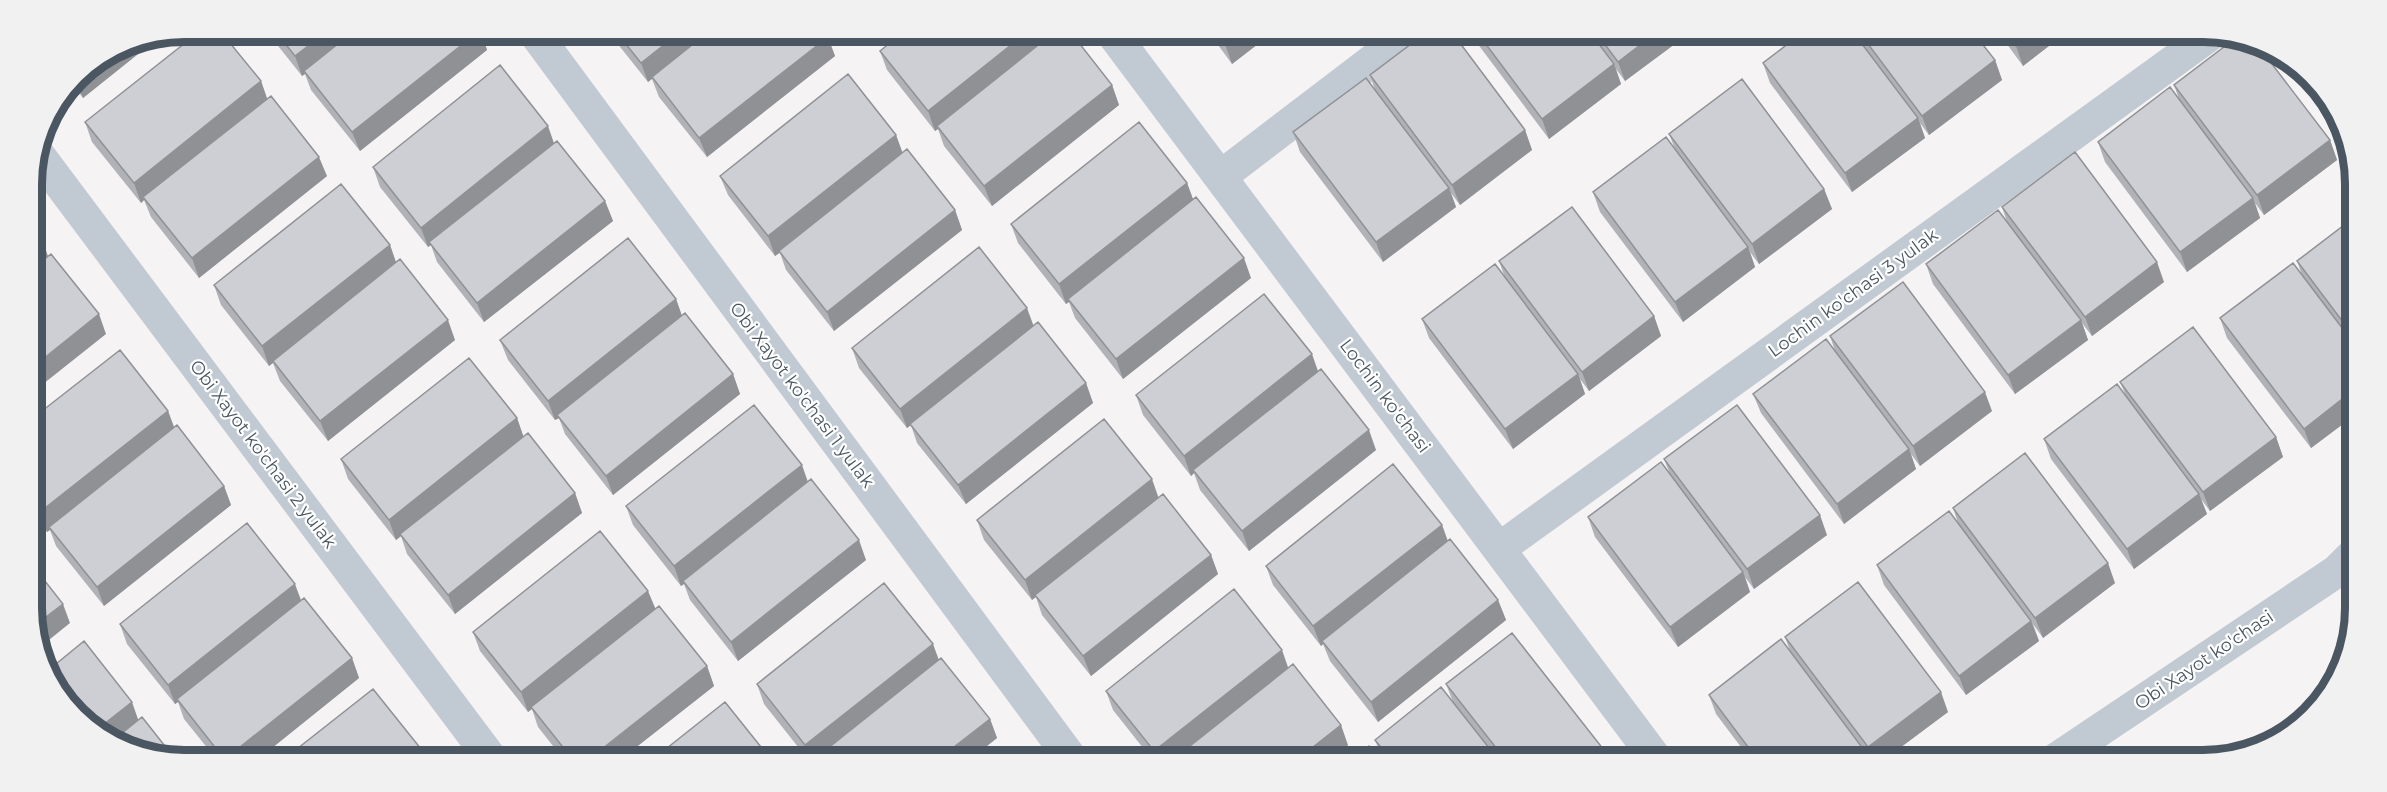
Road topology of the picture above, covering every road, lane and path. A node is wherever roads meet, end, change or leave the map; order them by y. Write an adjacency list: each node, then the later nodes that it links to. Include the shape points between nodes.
1 (541, 42): 10 (street, Obi Xayot ko'chasi 1 yulak)
2 (1119, 42): 6 (street, Lochin ko'chasi)
3 (1397, 42): 6 (street)
4 (2199, 42): 7 (street, Lochin ko'chasi 3 yulak)
5 (44, 162): 9 (street, Obi Xayot ko'chasi 2 yulak)
6 (1220, 177): 7 (street, Lochin ko'chasi)
7 (1499, 549): 11 (street, Lochin ko'chasi)
8 (2345, 563): 12 (street, Obi Xayot ko'chasi)
9 (485, 750)
10 (1064, 750)
11 (1649, 750)
12 (2070, 750)

